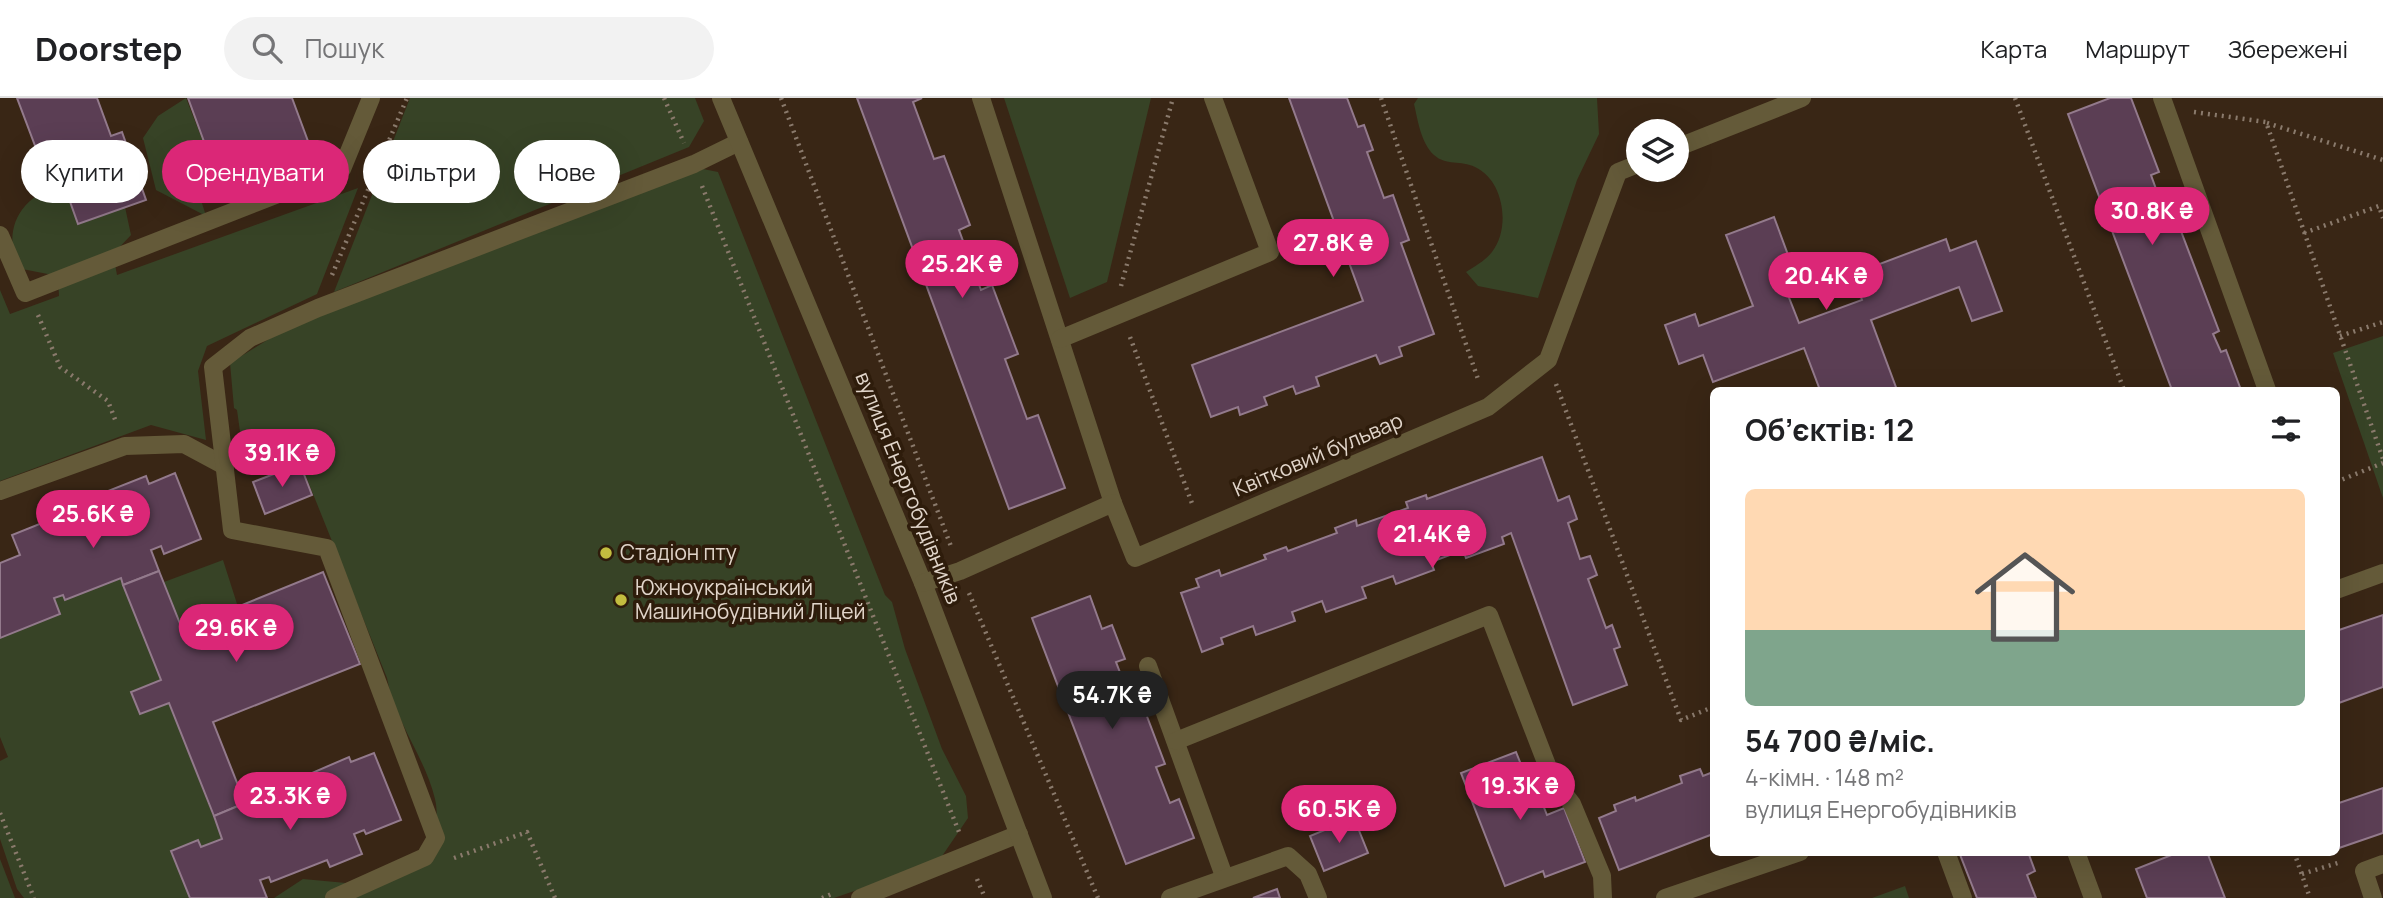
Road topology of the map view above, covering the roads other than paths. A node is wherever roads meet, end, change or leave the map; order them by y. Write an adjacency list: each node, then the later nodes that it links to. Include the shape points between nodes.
1 (371, 98): 10 (street, via 342,169 25,293)
2 (721, 98): 7 (street, вулиця Енергобудівників)
3 (981, 98): 11 (street)
4 (1213, 98): 11 (street, via 1270,252)
5 (1802, 98): 8 (street)
6 (2164, 103): 12 (street)
7 (739, 142): 13 (street, via 694,164 250,338 213,367); 17 (street, вулиця Енергобудівників)
8 (1689, 143)
9 (1626, 169): 15 (street, Квітковий бульвар, via 1618,172 1548,360 1488,407 1135,558)
10 (0, 235)
11 (1060, 339): 15 (street)
12 (2265, 387)
13 (225, 466): 14 (street, via 184,444 125,446); 27 (street, via 232,530 327,548 436,838 425,857)
14 (0, 491)
15 (1113, 503): 17 (street)
16 (2383, 573): 18 (street)
17 (923, 583): 21 (street, вулиця Енергобудівників)
18 (2340, 587)
19 (1148, 666): 20 (street)
20 (1176, 741): 26 (street); 32 (street, via 1489,615 1552,778 1572,804 1602,876)
21 (1018, 834): 28 (street); 29 (street, вулиця Енергобудівників)
22 (1788, 856): 33 (street)
23 (1947, 856): 34 (street)
24 (2077, 856): 35 (street)
25 (2383, 864): 36 (street, via 2364,871)
26 (1224, 876): 30 (street); 31 (street, via 1288,856 1308,874)
27 (334, 898)
28 (860, 898)
29 (1043, 898)
30 (1170, 898)
31 (1318, 898)
32 (1603, 898)
33 (1665, 898)
34 (1963, 898)
35 (2093, 898)
36 (2373, 898)

